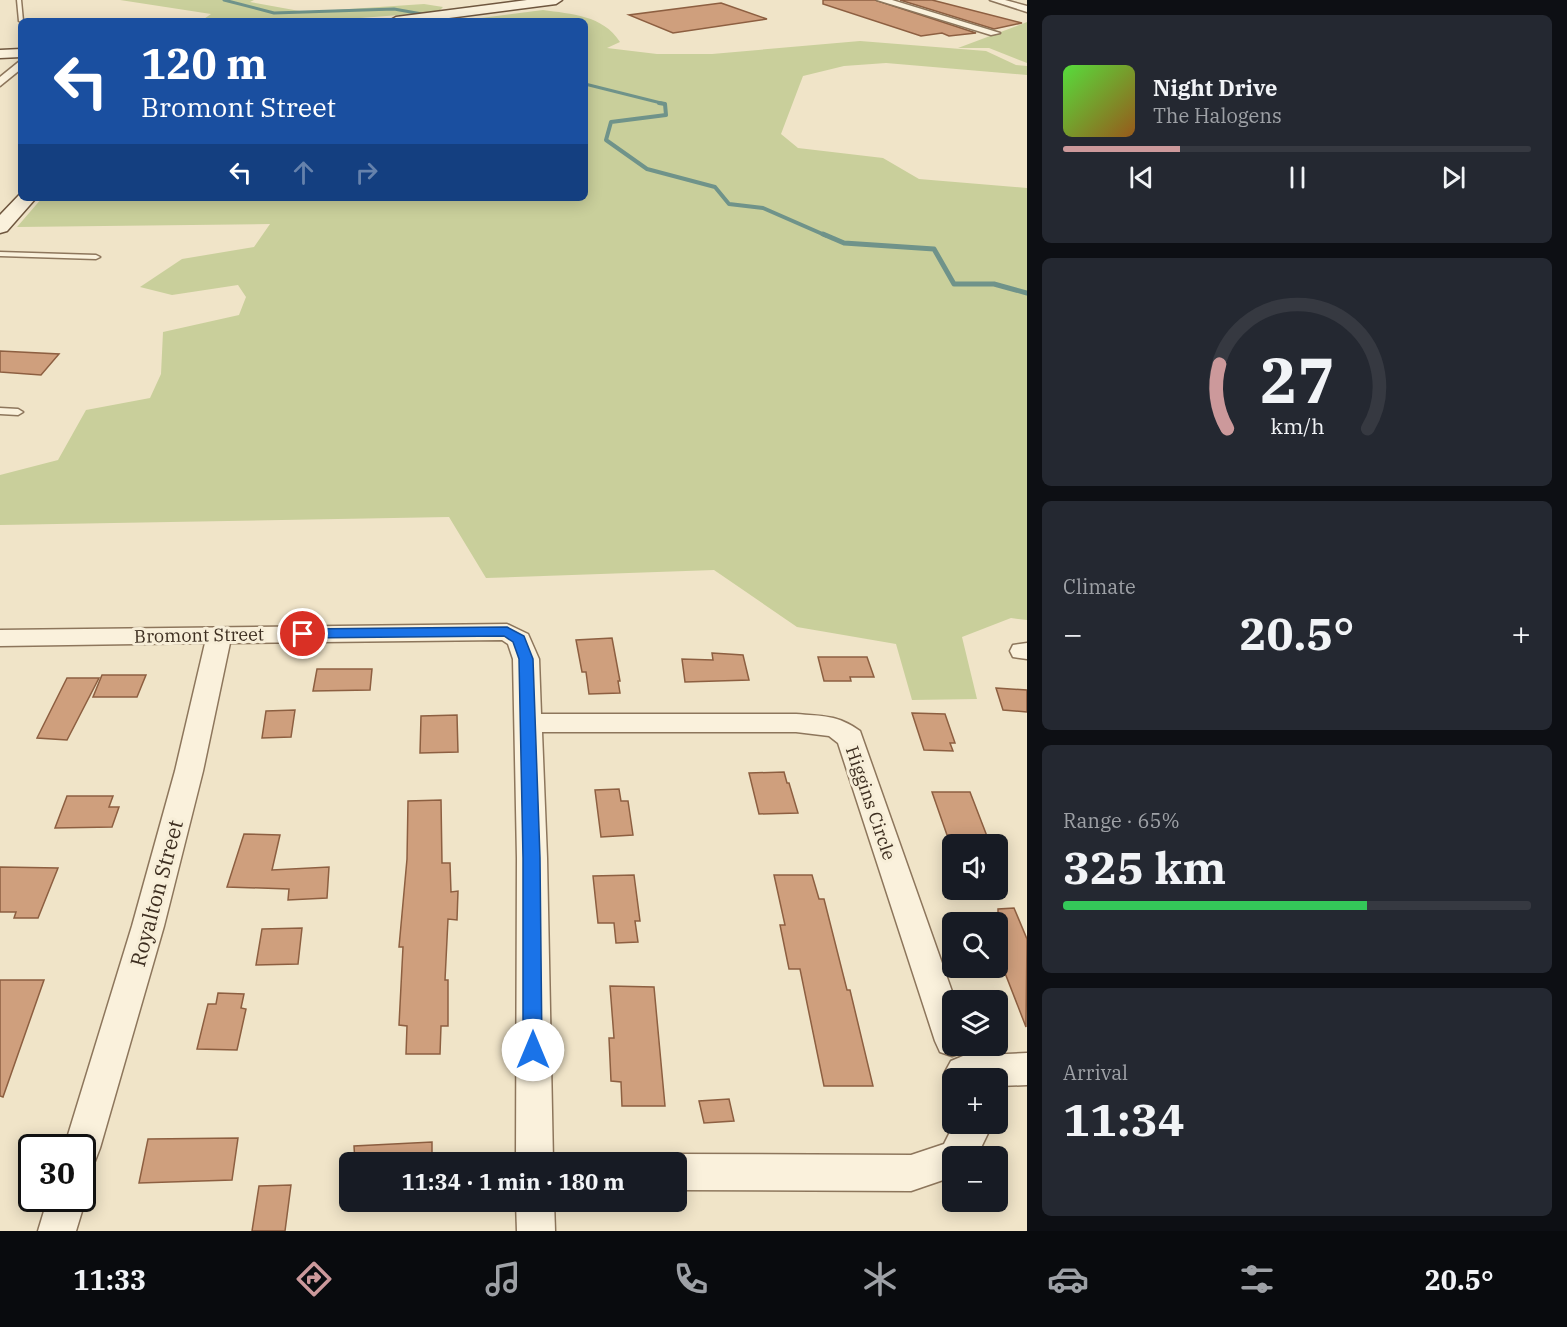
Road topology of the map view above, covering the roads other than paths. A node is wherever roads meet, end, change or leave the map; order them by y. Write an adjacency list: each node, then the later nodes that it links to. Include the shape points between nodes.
1 (19, 0): 6 (lane)
2 (556, 0): 7 (main road)
3 (882, 0): 8 (street)
4 (995, 0): 5 (street)
5 (1027, 9)
6 (21, 18)
7 (419, 18)
8 (995, 33)
9 (18, 52): 10 (main road)
10 (0, 54)
11 (18, 66): 12 (street)
12 (0, 83)
13 (23, 201): 14 (main road)
14 (0, 226)
15 (0, 254): 16 (lane)
16 (96, 256)
17 (0, 411): 18 (lane)
18 (18, 412)
19 (219, 635): 20 (street, Bromont Street); 21 (street, Bromont Street, via 507,632 519,640 526,659); 24 (street, Royalton Street, via 189,771 148,926)
20 (0, 638)
21 (528, 723): 22 (street, Higgins Circle, via 796,723 836,727 850,738); 25 (street)
22 (959, 1059): 23 (street)
23 (1027, 1069)
24 (86, 1134)
25 (534, 1152)
26 (942, 1162): 27 (street, via 911,1173)
27 (687, 1173)
28 (63, 1212): 30 (street)
29 (535, 1212): 31 (street)
30 (57, 1231)
31 (536, 1231)

